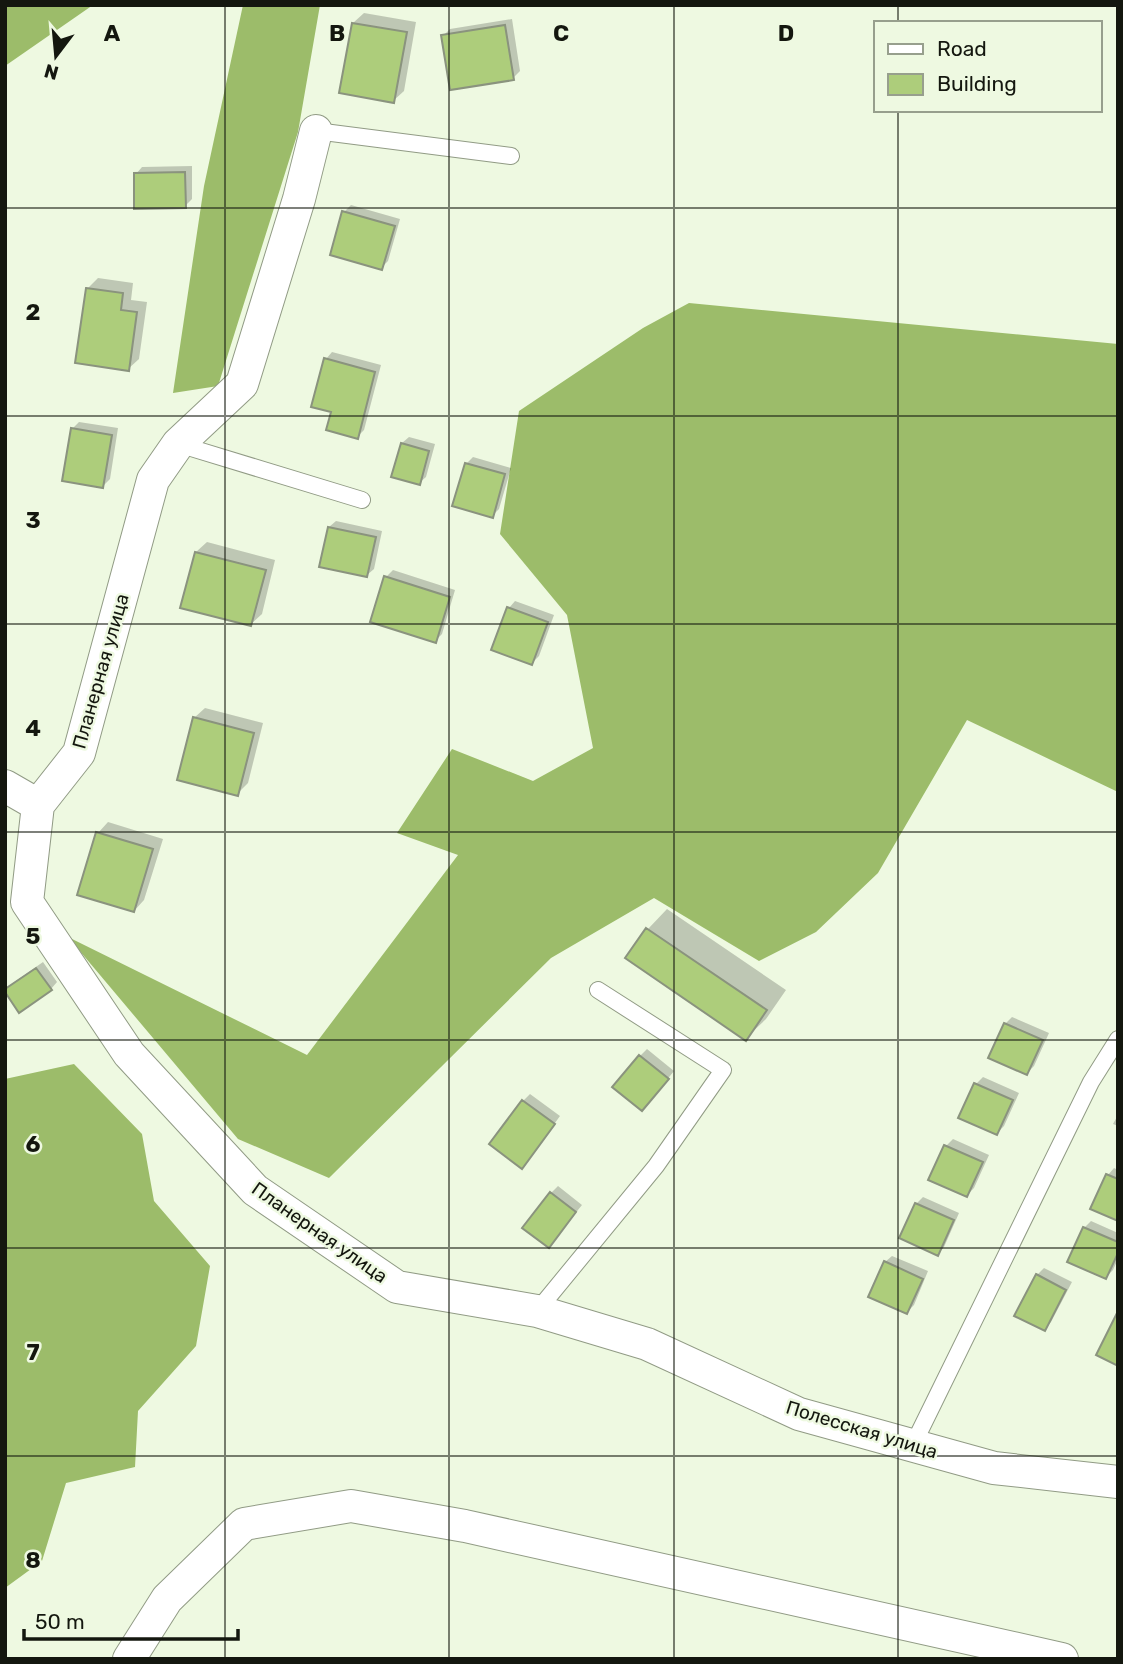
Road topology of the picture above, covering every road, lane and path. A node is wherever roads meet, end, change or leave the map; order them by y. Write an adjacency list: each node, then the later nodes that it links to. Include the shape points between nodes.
1 (317, 131): 2 (lane); 3 (street, Планерная улица, via 242,384)
2 (511, 156)
3 (178, 444): 4 (lane); 6 (street, Планерная улица, via 153,480 79,753)
4 (362, 500)
5 (5, 786): 6 (street)
6 (38, 805): 9 (street, Планерная улица, via 27,902 129,1054 255,1189 397,1287)
7 (598, 990): 9 (lane, via 723,1070 656,1166)
8 (1118, 1039): 10 (lane, via 1091,1082)
9 (537, 1311): 10 (street, Полесская улица, via 647,1344 799,1413)
10 (913, 1445): 11 (street, Полесская улица, via 994,1468)
11 (1118, 1482)
12 (129, 1659): 13 (street, via 167,1599 244,1524 351,1506 466,1526)
13 (1062, 1659)

